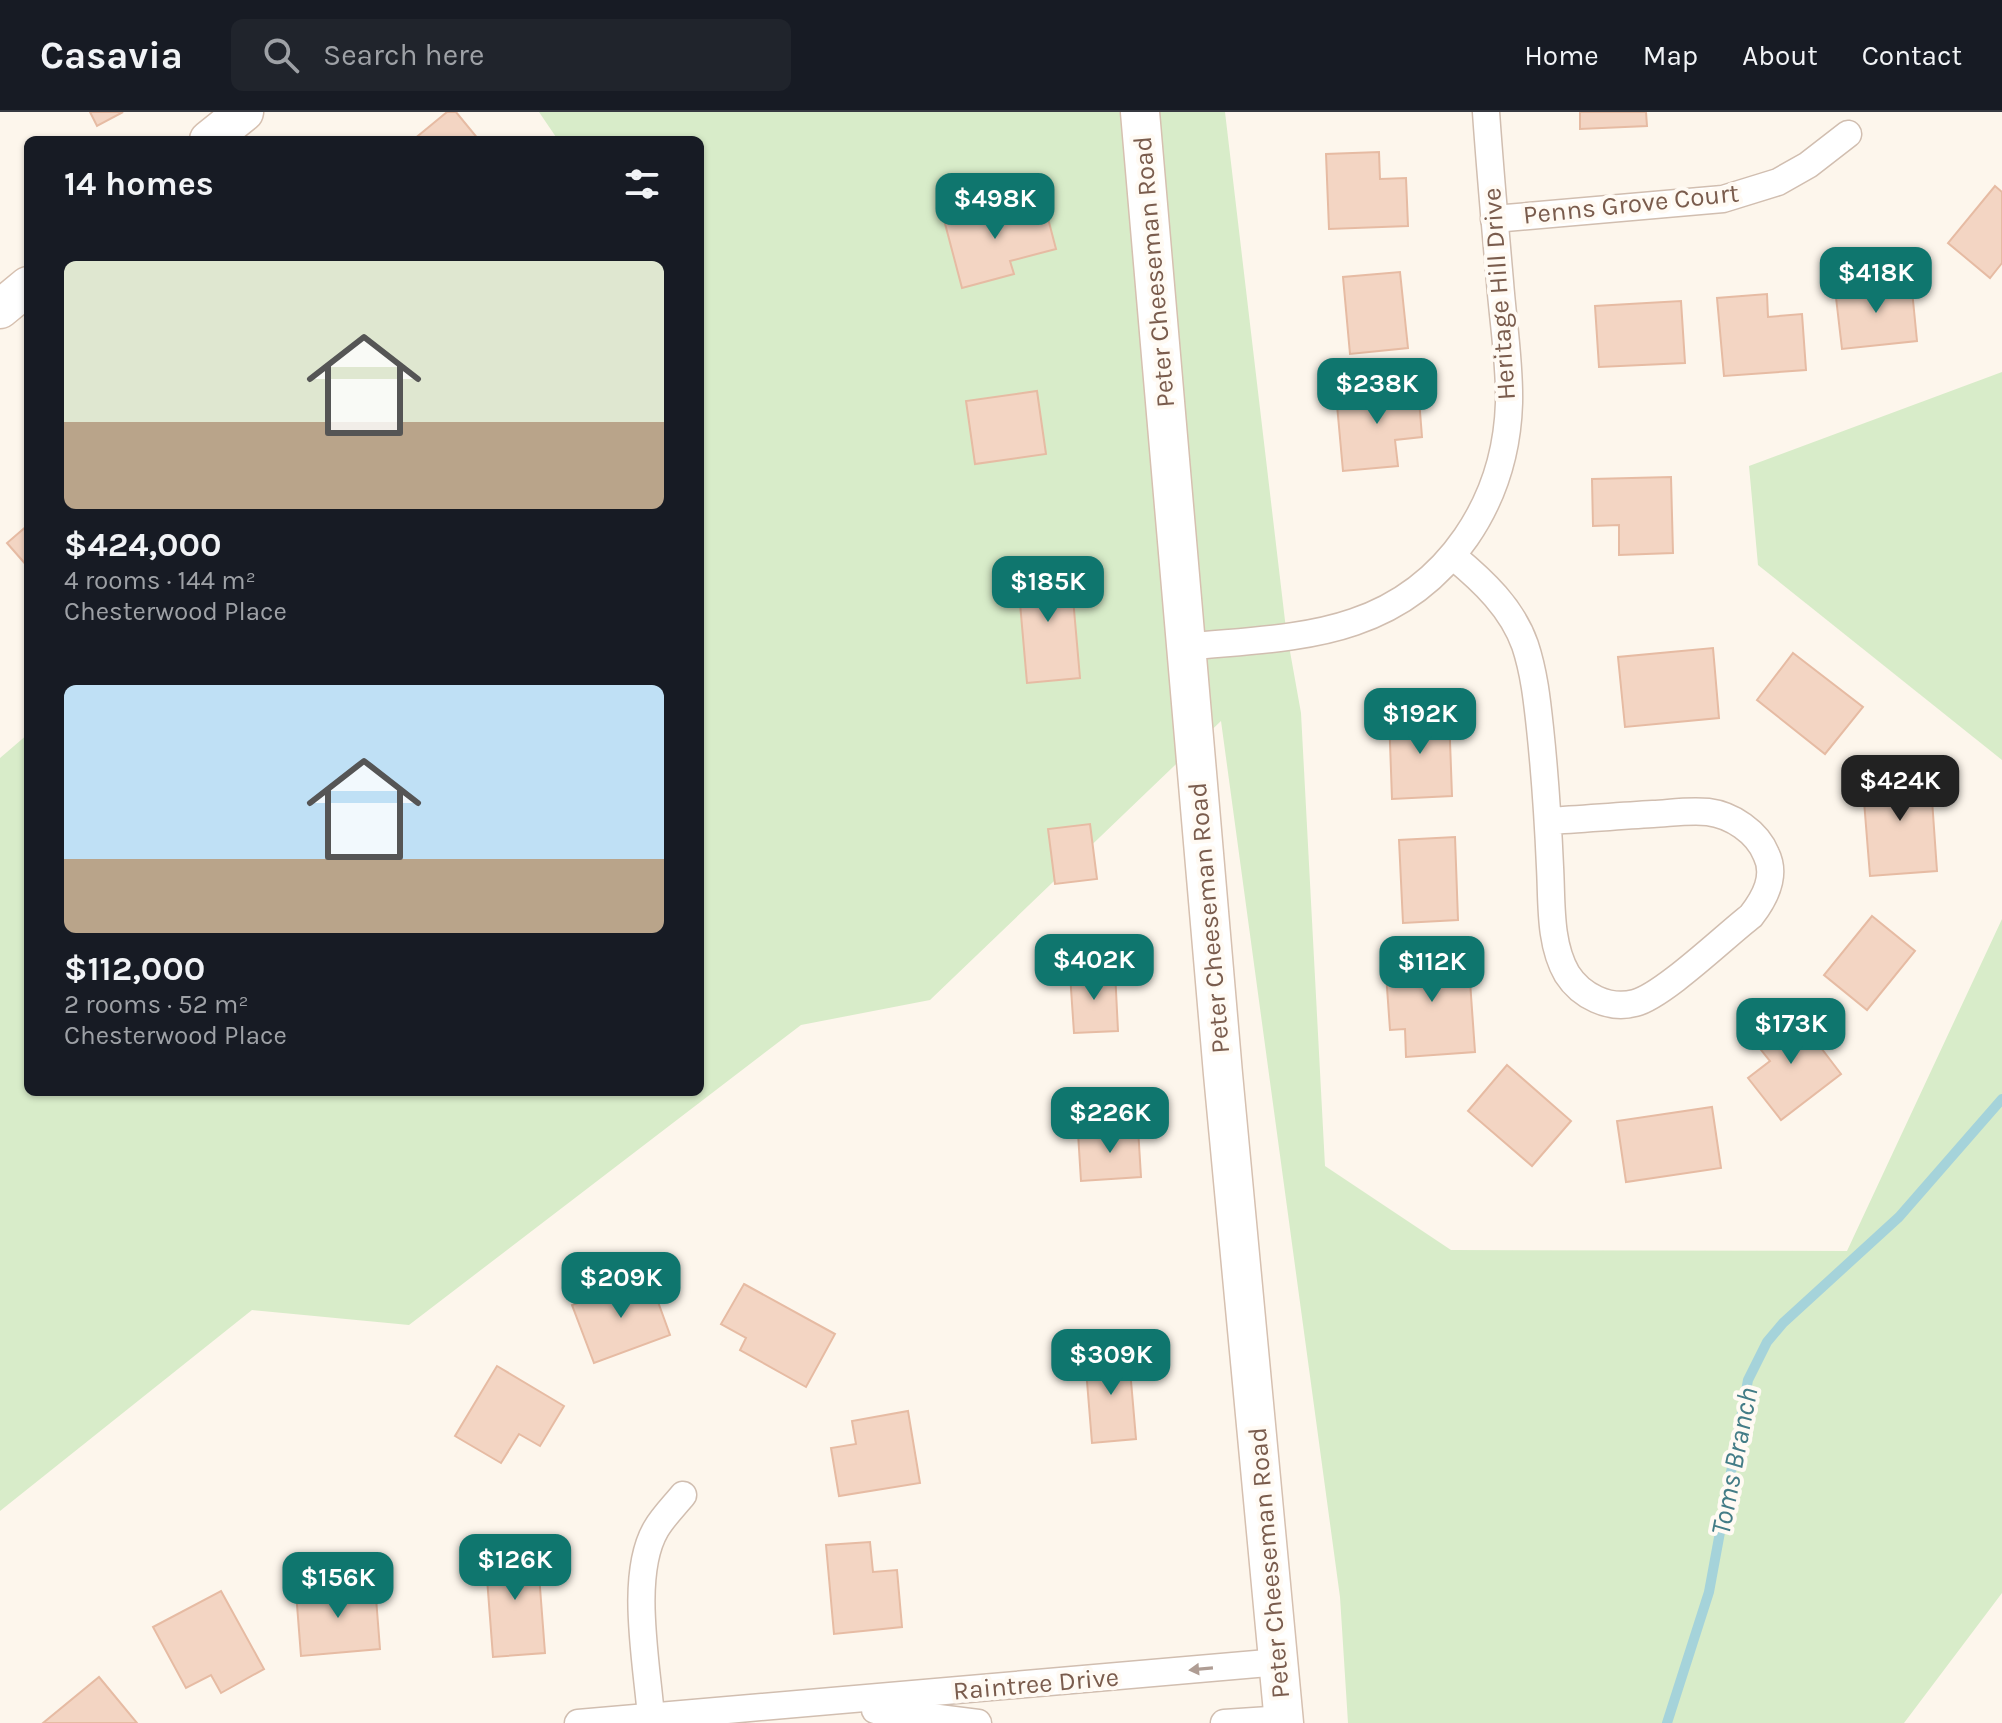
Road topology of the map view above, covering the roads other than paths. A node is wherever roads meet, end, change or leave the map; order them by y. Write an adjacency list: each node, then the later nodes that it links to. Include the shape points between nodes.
1 (244, 112): 5 (street)
2 (1140, 112): 10 (street, Peter Cheeseman Road)
3 (1486, 112): 6 (street, Heritage Hill Drive)
4 (1848, 134): 6 (street, Penns Grove Court, via 1778,182 1723,199)
5 (214, 136)
6 (1494, 219): 9 (street, Heritage Hill Drive, via 1507,425 1490,495)
7 (24, 289): 8 (street)
8 (0, 309)
9 (1454, 557): 10 (street, Heritage Hill Drive, via 1415,591 1352,623); 11 (street, via 1510,614 1526,648)
10 (1186, 647): 13 (street, Peter Cheeseman Road)
11 (1548, 821): 11 (street, via 1555,939 1567,974 1592,998 1619,1005 1646,1000 1751,916 1771,874 1763,846 1743,826 1710,812)
12 (683, 1495): 15 (street, via 656,1528 641,1577)
13 (1279, 1662): 14 (street, Raintree Drive, one-way to 14); 16 (street, Peter Cheeseman Road)
14 (792, 1705): 15 (street, Raintree Drive); 18 (street, Raintree Drive)
15 (651, 1717): 17 (street, Raintree Drive)
16 (1284, 1721): 19 (street)
17 (578, 1723)
18 (978, 1723)
19 (1224, 1723)

